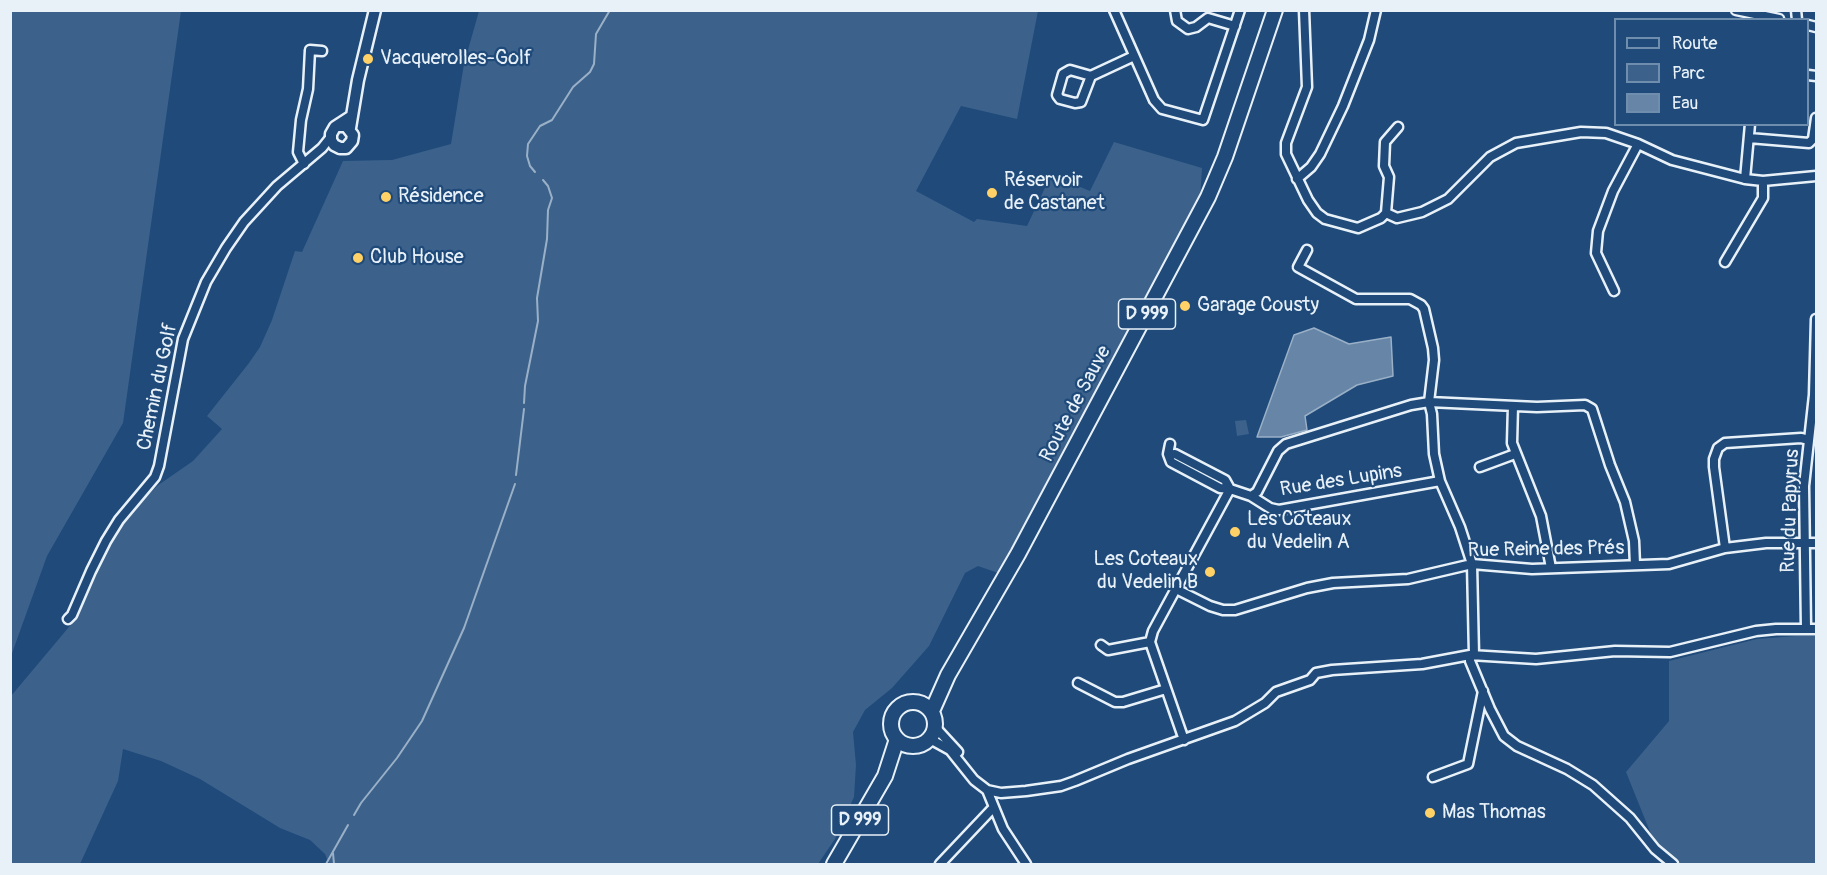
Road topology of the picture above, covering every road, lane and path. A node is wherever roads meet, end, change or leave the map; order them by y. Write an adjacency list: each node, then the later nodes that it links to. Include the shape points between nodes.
1 (375, 10): 18 (street, via 352,116)
2 (1114, 10): 14 (street)
3 (1175, 10): 10 (street, via 1177,21 1188,29 1196,27)
4 (1240, 10): 12 (street)
5 (1275, 10): 58 (main road, Route de Sauve / D 999, via 1209,197 1018,554)
6 (1304, 10): 25 (street, via 1307,87 1286,143 1286,154)
7 (1376, 10): 25 (street, via 1369,40 1334,125 1320,154)
8 (1736, 11): 9 (street)
9 (1748, 12): 11 (street)
10 (1207, 14): 12 (street)
11 (1775, 18)
12 (1235, 26): 14 (street, via 1203,120 1162,109)
13 (322, 51): 23 (street, via 310,50 298,152)
14 (1134, 56): 15 (street)
15 (1091, 76): 15 (street, via 1070,70 1063,74 1057,95 1081,102)
16 (1816, 118): 20 (street, via 1809,143)
17 (1750, 126): 20 (street)
18 (344, 127): 21 (street, via 333,130); 21 (street, via 353,135 351,144 343,148)
19 (1398, 127): 28 (street, via 1385,142 1384,166 1389,177)
20 (1749, 138): 26 (street)
21 (332, 141): 23 (street, Chemin du Golf)
22 (1638, 144): 26 (street, via 1672,160); 28 (street, via 1606,133 1581,132 1516,143 1490,157 1448,199 1422,212 1397,218); 31 (street, via 1613,191 1598,231 1596,253)
23 (304, 164): 49 (street, Chemin du Golf, via 244,222 206,282 183,339 155,477 106,541)
24 (1816, 176): 27 (street)
25 (1297, 179): 28 (street, via 1324,219 1358,228)
26 (1745, 179): 27 (street)
27 (1763, 181): 30 (street, via 1763,198)
28 (1386, 213)
29 (1307, 250): 33 (street, via 1298,267 1356,299 1410,299 1421,305 1433,348)
30 (1725, 262)
31 (1614, 291)
32 (1816, 319): 35 (street, Rue du Papyrus)
33 (1430, 402): 34 (street); 39 (street); 41 (street, via 1286,444)
34 (1513, 406): 37 (street, via 1511,432); 46 (street, via 1585,405 1592,409 1624,502)
35 (1809, 440): 42 (street, Rue du Papyrus); 44 (street, via 1725,443 1718,448 1714,467)
36 (1170, 444): 40 (street, Rue des Lupins, via 1170,462 1220,488)
37 (1515, 454): 38 (street); 47 (street, via 1541,516)
38 (1480, 467)
39 (1440, 481): 41 (street, Rue des Lupins, via 1279,510); 45 (street)
40 (1230, 489): 41 (street, Rue des Lupins); 48 (street)
41 (1251, 496)
42 (1804, 543): 43 (street, Rue Reine des Prés); 44 (street, Rue Reine des Prés); 50 (street, Rue du Papyrus)
43 (1816, 543)
44 (1725, 548): 46 (street, Rue Reine des Prés, via 1669,564)
45 (1472, 564): 47 (street, Rue Reine des Prés); 48 (street, Rue Reine des Prés, via 1408,579 1307,588 1235,610 1210,606); 54 (street)
46 (1635, 565): 47 (street, Rue Reine des Prés)
47 (1551, 568)
48 (1176, 589): 52 (street)
49 (69, 619)
50 (1806, 628): 51 (street); 54 (street, via 1756,631 1670,652 1615,651 1536,659)
51 (1816, 629)
52 (1150, 642): 53 (street, via 1108,650); 56 (street)
53 (1101, 645)
54 (1472, 655): 57 (street, via 1470,661); 61 (street, via 1316,674 1310,680 1276,692 1235,721)
55 (1078, 683): 56 (street, via 1115,702)
56 (1166, 689): 61 (street)
57 (1483, 690): 65 (street, via 1468,764); 71 (street, via 1504,736 1593,785)
58 (926, 706): 59 (main road, via 936,721); 60 (main road, via 906,703 895,712 891,727)
59 (932, 733): 62 (main road); 63 (street); 63 (street, via 958,752)
60 (897, 739): 62 (main road); 64 (main road, D 999)
61 (1184, 740): 66 (street, via 1061,786 1001,793)
62 (914, 746): 64 (main road, D 999, via 901,755)
63 (968, 771): 66 (street)
64 (885, 776): 68 (main road, D 999)
65 (1433, 777)
66 (987, 790): 67 (street)
67 (993, 808): 69 (street); 70 (street)
68 (834, 864)
69 (940, 864)
70 (1026, 864)
71 (1673, 864)

